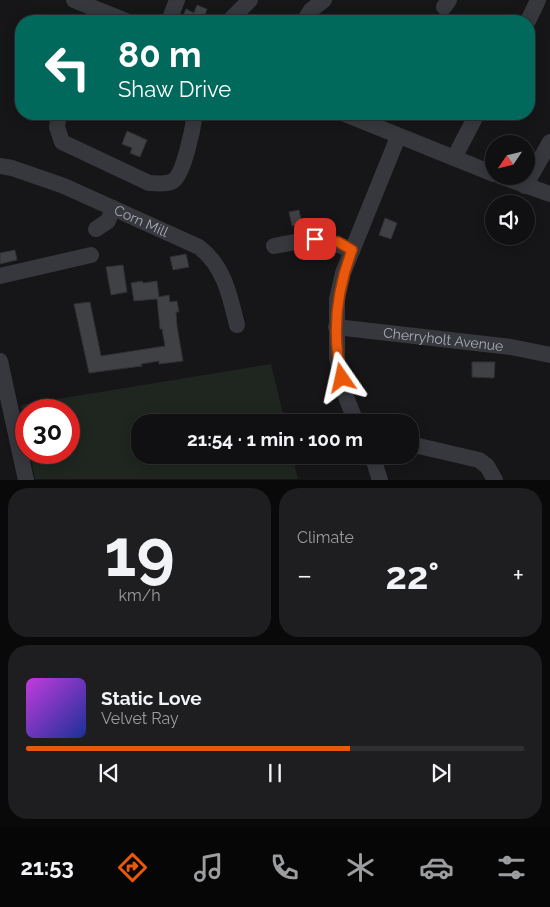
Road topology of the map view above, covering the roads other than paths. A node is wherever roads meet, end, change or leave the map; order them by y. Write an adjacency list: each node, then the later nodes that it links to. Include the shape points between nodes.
1 (74, 0): 6 (street)
2 (177, 0): 7 (street)
3 (250, 0): 8 (street)
4 (324, 0): 9 (street)
5 (538, 0): 10 (street)
6 (111, 15)
7 (171, 15)
8 (235, 15)
9 (308, 15)
10 (531, 15)
11 (58, 120): 12 (street, via 62,142 149,183 165,184 175,180 181,167)
12 (193, 120)
13 (359, 120): 15 (street)
14 (473, 120): 17 (street)
15 (398, 137): 17 (street); 25 (street)
16 (550, 142): 20 (street)
17 (454, 158): 19 (street)
18 (0, 166): 22 (street, Corn Mill, via 64,186)
19 (485, 170)
20 (525, 186): 21 (street)
21 (550, 194)
22 (113, 208): 23 (street, via 108,221); 28 (street, Corn Mill, via 178,236 209,255 228,288)
23 (96, 229)
24 (274, 246): 25 (street, via 315,239 338,242)
25 (352, 250): 29 (street, via 337,299)
26 (91, 256): 27 (street)
27 (0, 276)
28 (237, 324)
29 (336, 327): 30 (street, Cherryholt Avenue, via 511,347); 32 (street, via 337,358)
30 (550, 355)
31 (0, 360): 35 (street)
32 (353, 414)
33 (419, 446): 37 (street, via 479,460)
34 (375, 464): 36 (street)
35 (26, 480)
36 (380, 480)
37 (495, 480)

